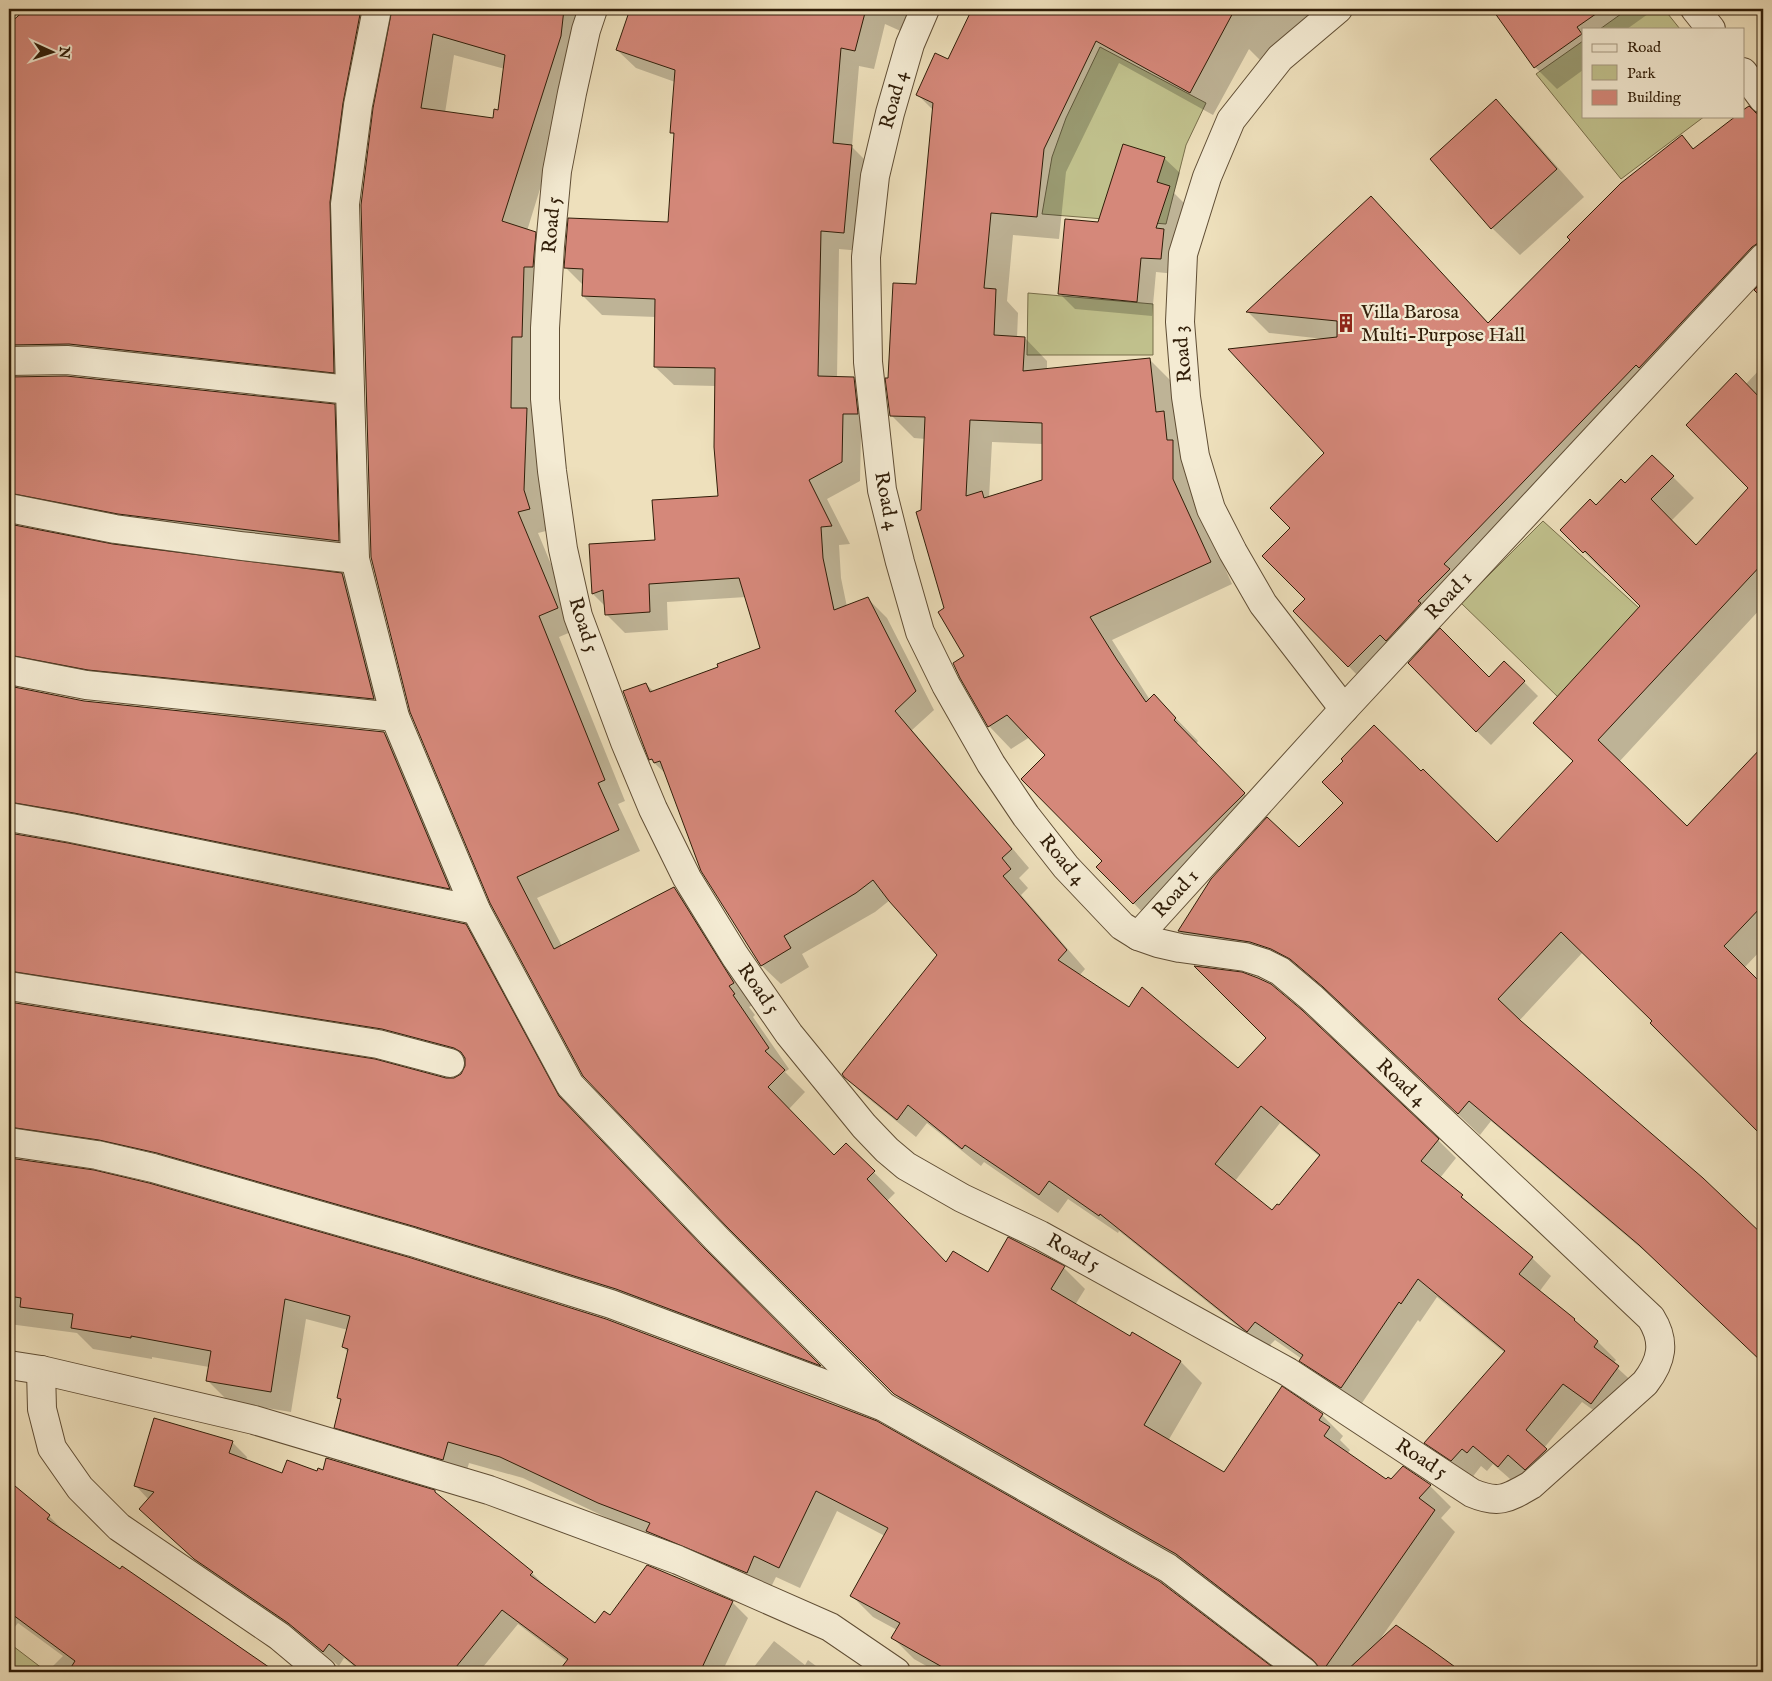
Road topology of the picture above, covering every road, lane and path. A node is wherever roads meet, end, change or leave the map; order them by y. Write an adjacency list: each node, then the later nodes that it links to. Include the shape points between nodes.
1 (377, 9): 11 (street, via 358,105 346,204)
2 (593, 9): 26 (street, Road 5, via 557,171 546,310 544,399 563,549 578,616 653,810 687,878 735,956 835,1091 864,1126 906,1166 962,1198 1040,1235 1288,1372 1472,1493 1500,1500 1515,1494 1531,1485)
3 (925, 9): 19 (street, Road 4, via 910,44 875,176 866,257 868,362 882,490 920,632 991,764 1060,860 1122,926)
4 (1338, 9): 15 (street, Road 3, via 1280,58 1230,120 1207,177 1183,254 1180,322 1195,456 1211,509 1263,604)
5 (1696, 9): 6 (street)
6 (1709, 28)
7 (1744, 73): 8 (street)
8 (1763, 99)
9 (1763, 258): 15 (street, Road 1)
10 (9, 361): 11 (street, via 67,360)
11 (350, 390): 13 (street)
12 (9, 508): 13 (street, via 115,529)
13 (355, 559): 16 (street)
14 (9, 670): 16 (street, via 86,685)
15 (1344, 709): 19 (street, Road 1)
16 (395, 717): 18 (street)
17 (9, 817): 18 (street)
18 (476, 910): 25 (street, via 570,1085)
19 (1138, 936): 26 (street, Road 4, via 1180,948 1246,957 1280,971 1651,1318 1658,1329 1660,1342 1654,1370)
20 (9, 986): 21 (street, via 378,1044)
21 (450, 1063)
22 (9, 1142): 25 (street, via 97,1154 421,1245 611,1304)
23 (9, 1364): 24 (street)
24 (41, 1370): 27 (street, via 42,1409 52,1448 80,1488 119,1527 279,1636); 28 (street, via 254,1420 489,1490 678,1560 830,1627)
25 (884, 1407): 29 (street, via 1168,1568)
26 (1591, 1432)
27 (322, 1672)
28 (896, 1672)
29 (1304, 1672)

